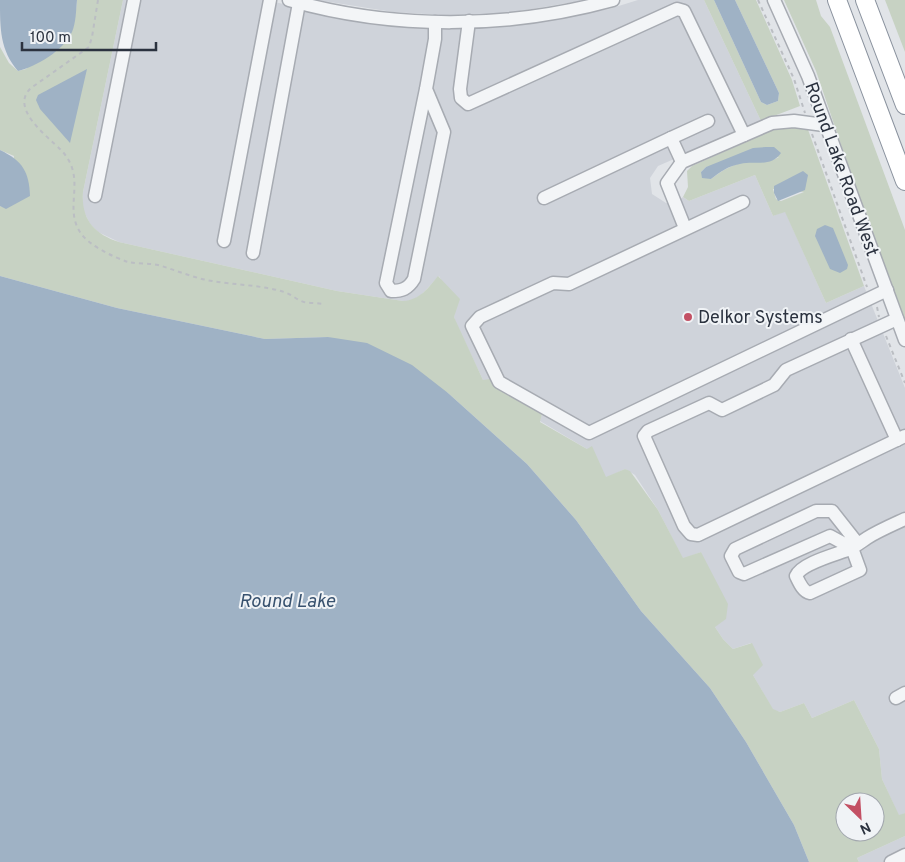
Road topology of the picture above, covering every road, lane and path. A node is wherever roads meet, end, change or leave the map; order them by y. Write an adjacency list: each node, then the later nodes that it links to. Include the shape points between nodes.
1 (98, 0): 32 (path, via 89,47 31,88 24,94 23,103 34,122 74,168 73,219 80,234 127,262 157,265 188,276 283,292 303,301)
2 (134, 0): 24 (street)
3 (270, 0): 28 (street)
4 (612, 0): 12 (street, via 537,15)
5 (758, 0): 18 (path, via 794,79)
6 (774, 0): 19 (street, Round Lake Road West, via 808,76)
7 (832, 0): 14 (highway)
8 (837, 0): 14 (highway)
9 (865, 0): 16 (highway)
10 (294, 1): 11 (street); 29 (street)
11 (330, 5): 13 (street, via 398,20)
12 (469, 21): 13 (street); 20 (street, via 460,89 461,98 468,104 677,9 684,11)
13 (435, 22): 15 (street)
14 (862, 66): 23 (highway)
15 (426, 89): 15 (street, via 386,283 391,291 410,286 414,279 444,132)
16 (905, 105)
17 (708, 121): 21 (street)
18 (808, 123): 19 (street); 20 (street, via 772,123); 31 (path)
19 (824, 126): 30 (street, Round Lake Road West)
20 (744, 135): 22 (street)
21 (671, 138): 22 (street); 25 (street)
22 (682, 162): 27 (street, via 667,183)
23 (905, 181)
24 (95, 196)
25 (544, 198)
26 (743, 202): 27 (street)
27 (685, 228): 31 (street, via 569,284 553,283 480,317 472,326 499,382 589,433)
28 (224, 241)
29 (253, 253)
30 (887, 290): 31 (street); 33 (street, Round Lake Road West)
31 (872, 297): 34 (path)
32 (323, 304)
33 (897, 319): 34 (street); 36 (street, Round Lake Road West)
34 (882, 326): 35 (street); 37 (path)
35 (851, 339): 38 (street); 38 (street, via 786,370 774,385 722,410 709,403 648,431 644,436 684,526 691,534 698,534)
36 (905, 340)
37 (905, 383)
38 (901, 438)
39 (905, 519): 40 (street)
40 (855, 546): 40 (street, via 798,572 796,576 805,591 814,592 860,570); 40 (street, via 830,536 744,574 739,572 731,556 735,549 816,511 825,510 832,511)
41 (905, 855): 42 (street)
42 (891, 862)

